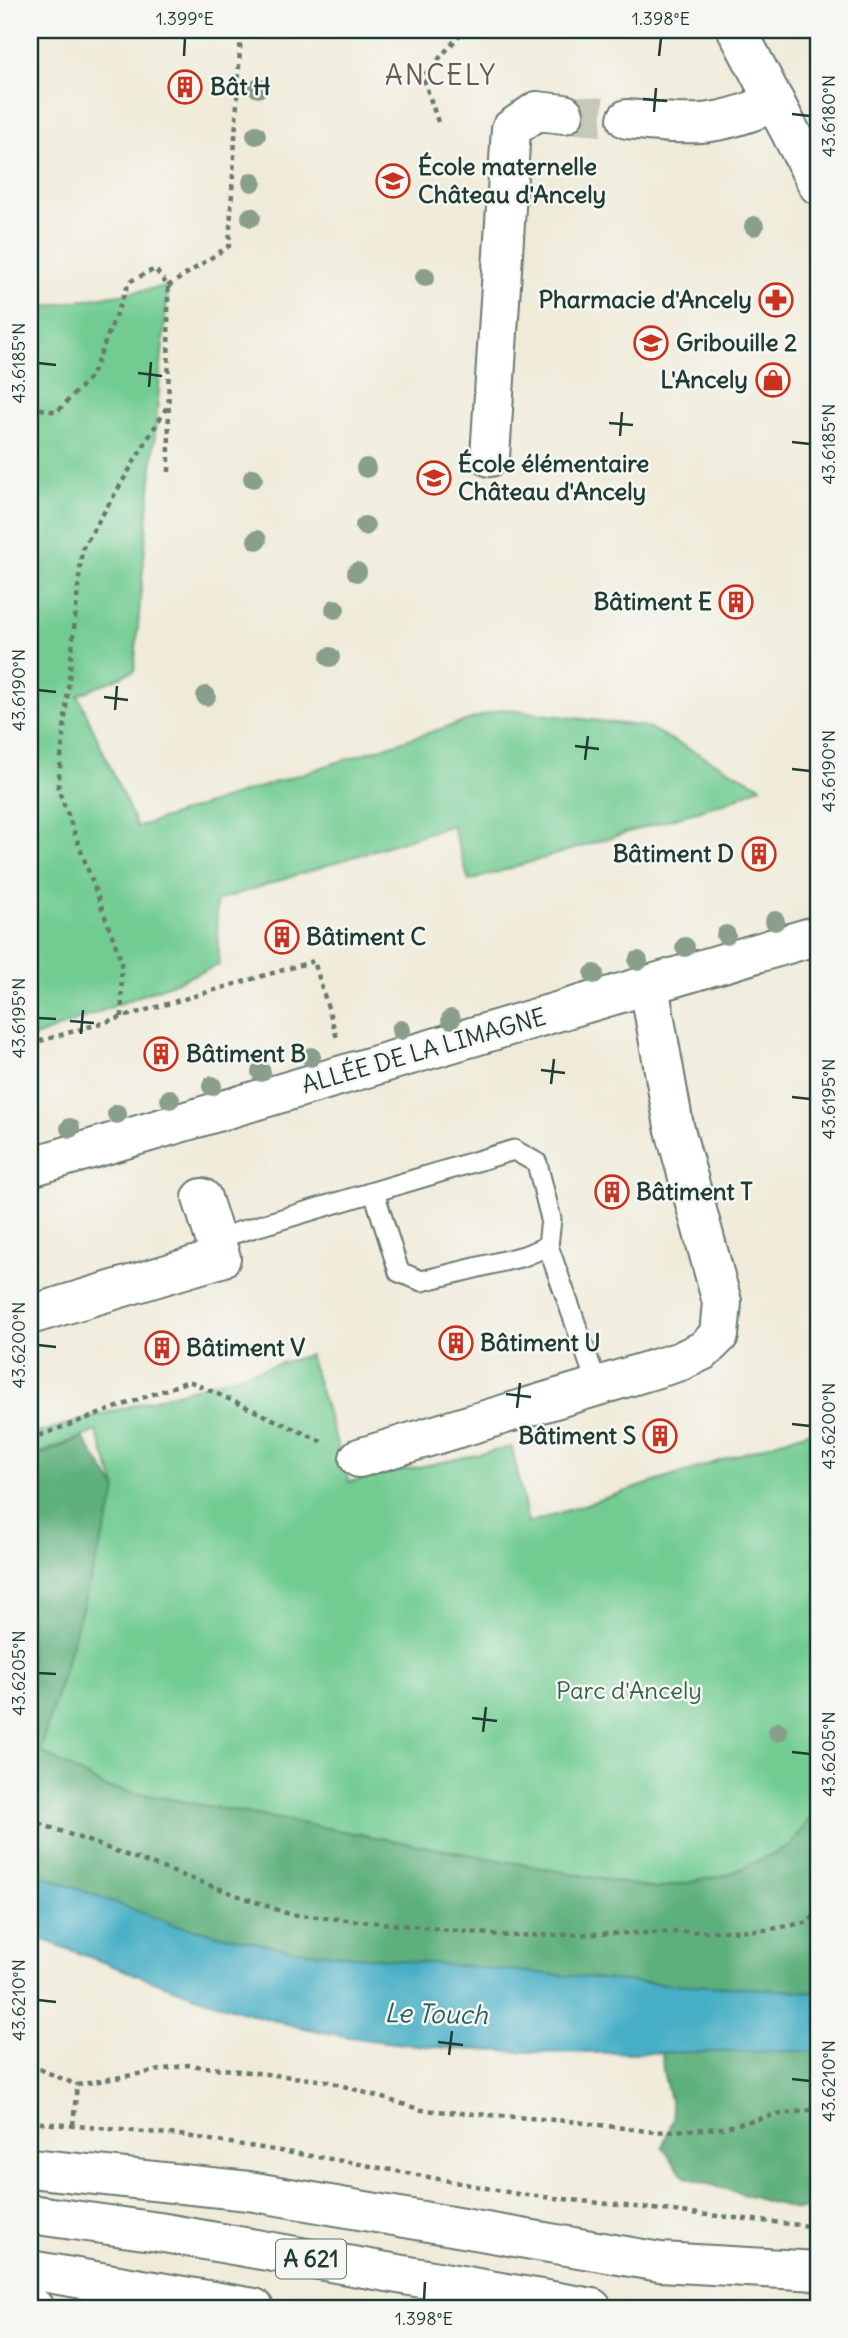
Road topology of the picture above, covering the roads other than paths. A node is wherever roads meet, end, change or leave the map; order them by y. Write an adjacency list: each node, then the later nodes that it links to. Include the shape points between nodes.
1 (737, 30): 2 (main road)
2 (775, 102): 4 (main road, via 738,118 700,126); 5 (main road)
3 (564, 114): 6 (main road, via 537,111 511,130)
4 (627, 119)
5 (818, 185)
6 (490, 457)
7 (818, 935): 8 (main road, ALLÉE DE LA LIMAGNE)
8 (649, 986): 9 (main road, ALLÉE DE LA LIMAGNE); 15 (main road, via 674,1126 722,1302 722,1320 719,1335 704,1350 681,1362)
9 (30, 1167)
10 (374, 1192): 12 (lane); 13 (lane, via 399,1272 422,1280); 13 (lane, via 514,1150 537,1163 551,1219)
11 (202, 1198): 12 (main road)
12 (215, 1239): 14 (main road, via 221,1258)
13 (548, 1246): 15 (lane)
14 (30, 1315)
15 (598, 1387): 16 (main road)
16 (359, 1458)
17 (30, 2168): 20 (main road, via 248,2191 660,2262)
18 (30, 2214): 22 (main road, A 621, via 173,2234)
19 (30, 2270): 21 (main road, A 621)
20 (818, 2271)
21 (254, 2308)
22 (592, 2308)

